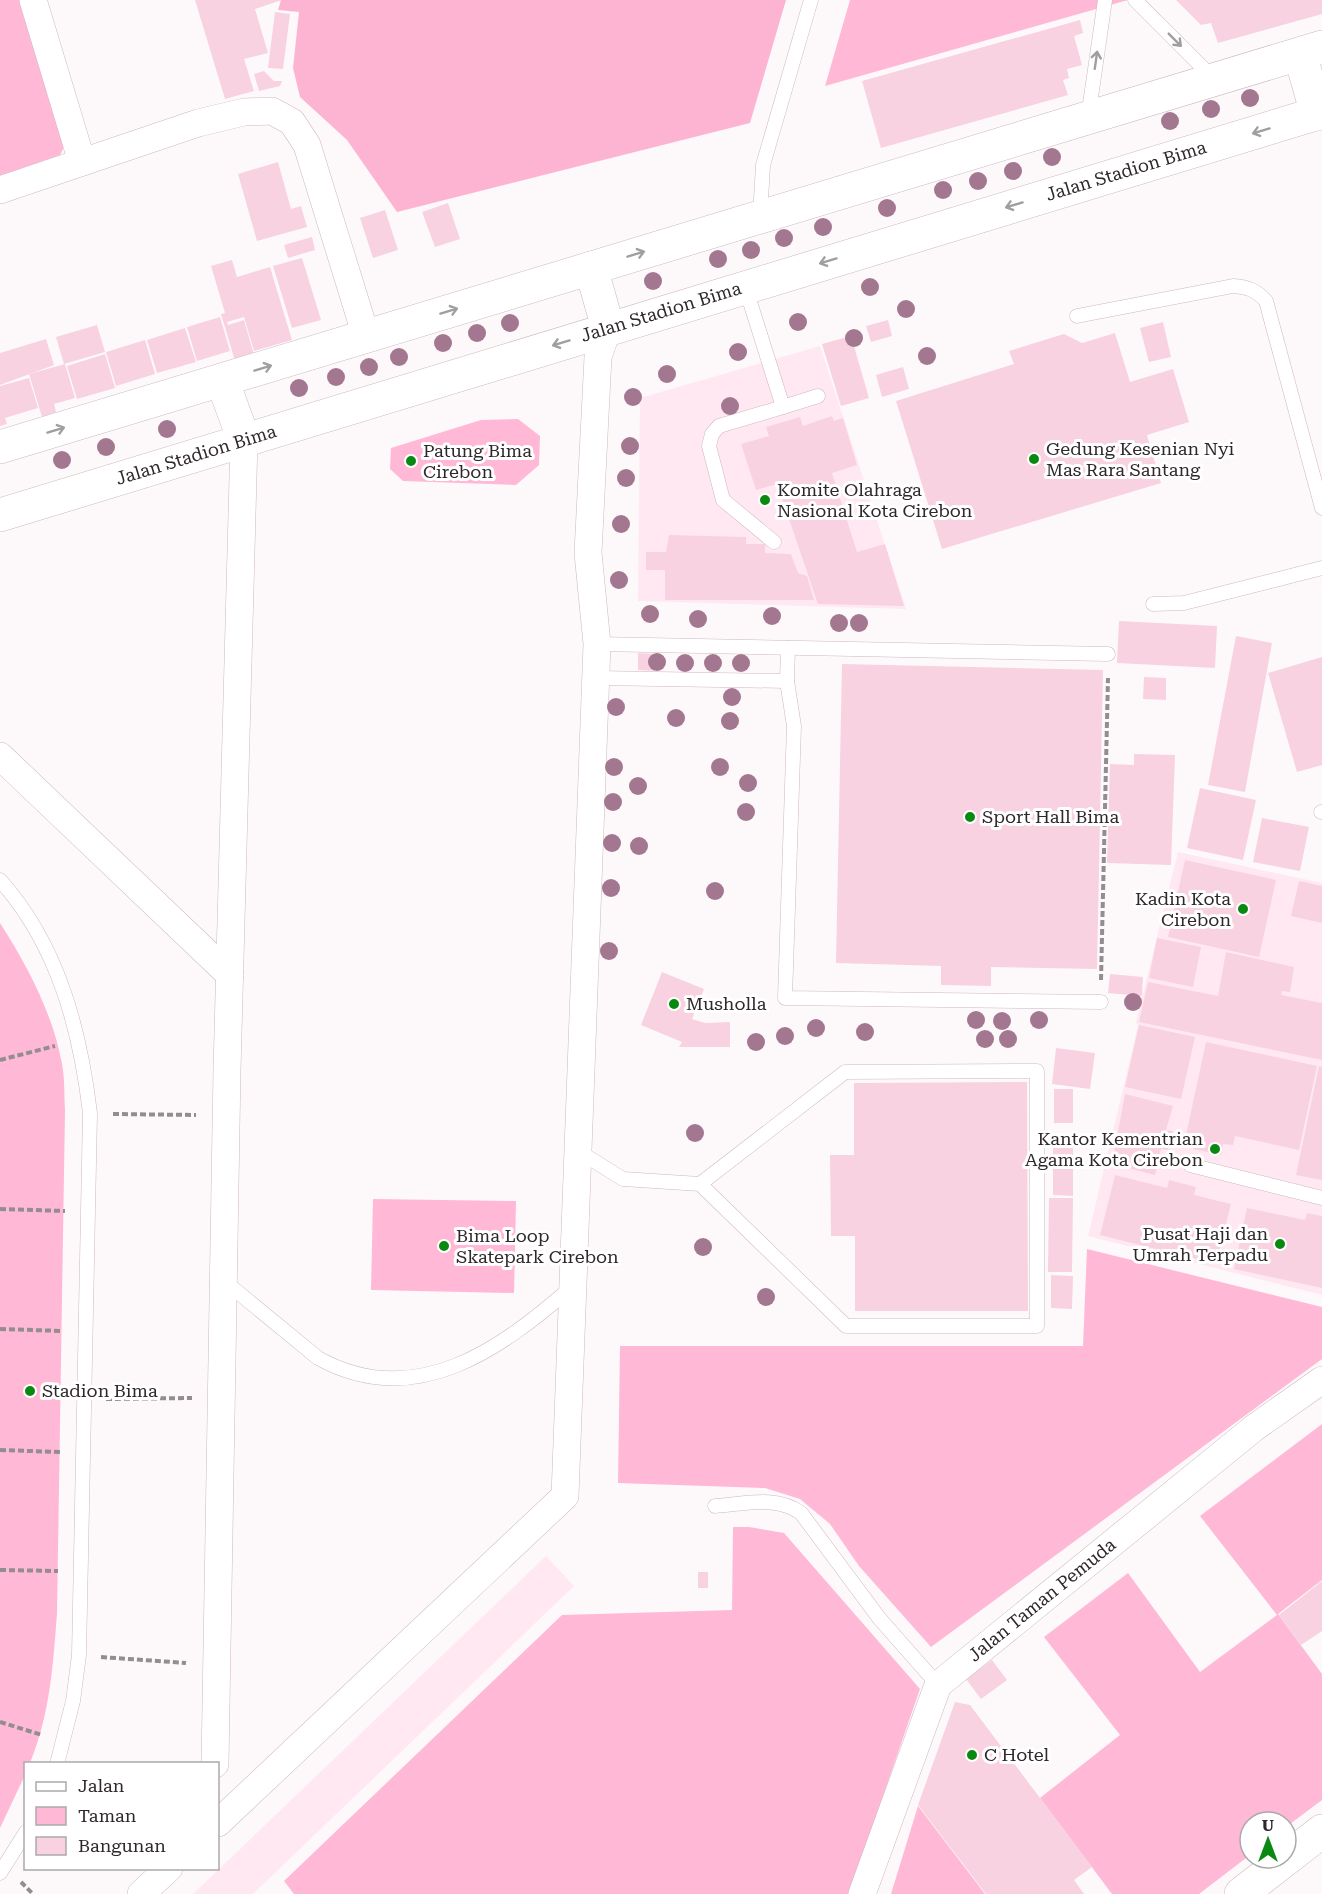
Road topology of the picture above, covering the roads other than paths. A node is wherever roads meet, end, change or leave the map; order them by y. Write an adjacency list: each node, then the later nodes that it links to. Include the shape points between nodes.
1 (33, 0): 9 (street)
2 (811, 0): 11 (lane, via 763,165)
3 (1105, 0): 7 (lane, one-way to 3)
4 (1135, 0): 6 (lane, one-way to 6)
5 (1311, 50): 6 (street); 8 (street)
6 (1215, 79): 7 (street)
7 (1088, 117): 11 (street)
8 (1320, 119): 13 (street, Jalan Stadion Bima, one-way to 13)
9 (82, 162): 10 (street); 16 (street, via 198,123 244,112 272,111 292,122 307,145)
10 (0, 190)
11 (760, 217): 12 (street, one-way to 11)
12 (591, 268): 15 (street); 16 (street, one-way to 12)
13 (745, 286): 15 (street, Jalan Stadion Bima); 19 (lane)
14 (1077, 316): 22 (lane, via 1233,286 1258,292 1266,301)
15 (608, 328): 20 (street, Jalan Stadion Bima, one-way to 20); 27 (street, via 598,357 588,553)
16 (366, 336): 17 (street, one-way to 16)
17 (222, 380): 20 (street); 21 (street, one-way to 17)
18 (818, 396): 19 (lane)
19 (783, 407): 24 (lane, via 719,426 709,446 723,500)
20 (244, 440): 23 (street, Jalan Stadion Bima); 34 (street)
21 (0, 447)
22 (1322, 508)
23 (0, 515)
24 (774, 542)
25 (1322, 568): 26 (lane, via 1184,603)
26 (1153, 604)
27 (597, 644): 28 (lane); 30 (street)
28 (788, 648): 29 (lane); 31 (lane)
29 (1108, 654)
30 (596, 678): 31 (lane); 36 (street)
31 (787, 681): 35 (lane, via 794,726 785,998)
32 (0, 756): 34 (street)
33 (0, 880): 45 (lane, via 54,964 71,1007 90,1113 79,1655 74,1701)
34 (230, 975): 40 (street)
35 (1101, 1002)
36 (578, 1151): 38 (lane, via 623,1179); 41 (street)
37 (1190, 1165): 39 (lane)
38 (700, 1184): 38 (lane, via 845,1072 1037,1071 1037,1326 846,1326)
39 (1322, 1198)
40 (223, 1280): 41 (lane, via 318,1358 333,1366 380,1378 415,1377 458,1366 529,1325); 46 (street)
41 (573, 1286): 47 (street, via 565,1496)
42 (1322, 1380): 44 (street, Jalan Taman Pemuda, via 1254,1428)
43 (715, 1506): 44 (lane, via 787,1503 801,1513 879,1618)
44 (938, 1685): 53 (street)
45 (58, 1762)
46 (215, 1762)
47 (219, 1823)
48 (1322, 1831): 54 (street)
49 (24, 1835): 51 (lane)
50 (168, 1870): 52 (street)
51 (0, 1873)
52 (141, 1894)
53 (862, 1894)
54 (1241, 1894)

